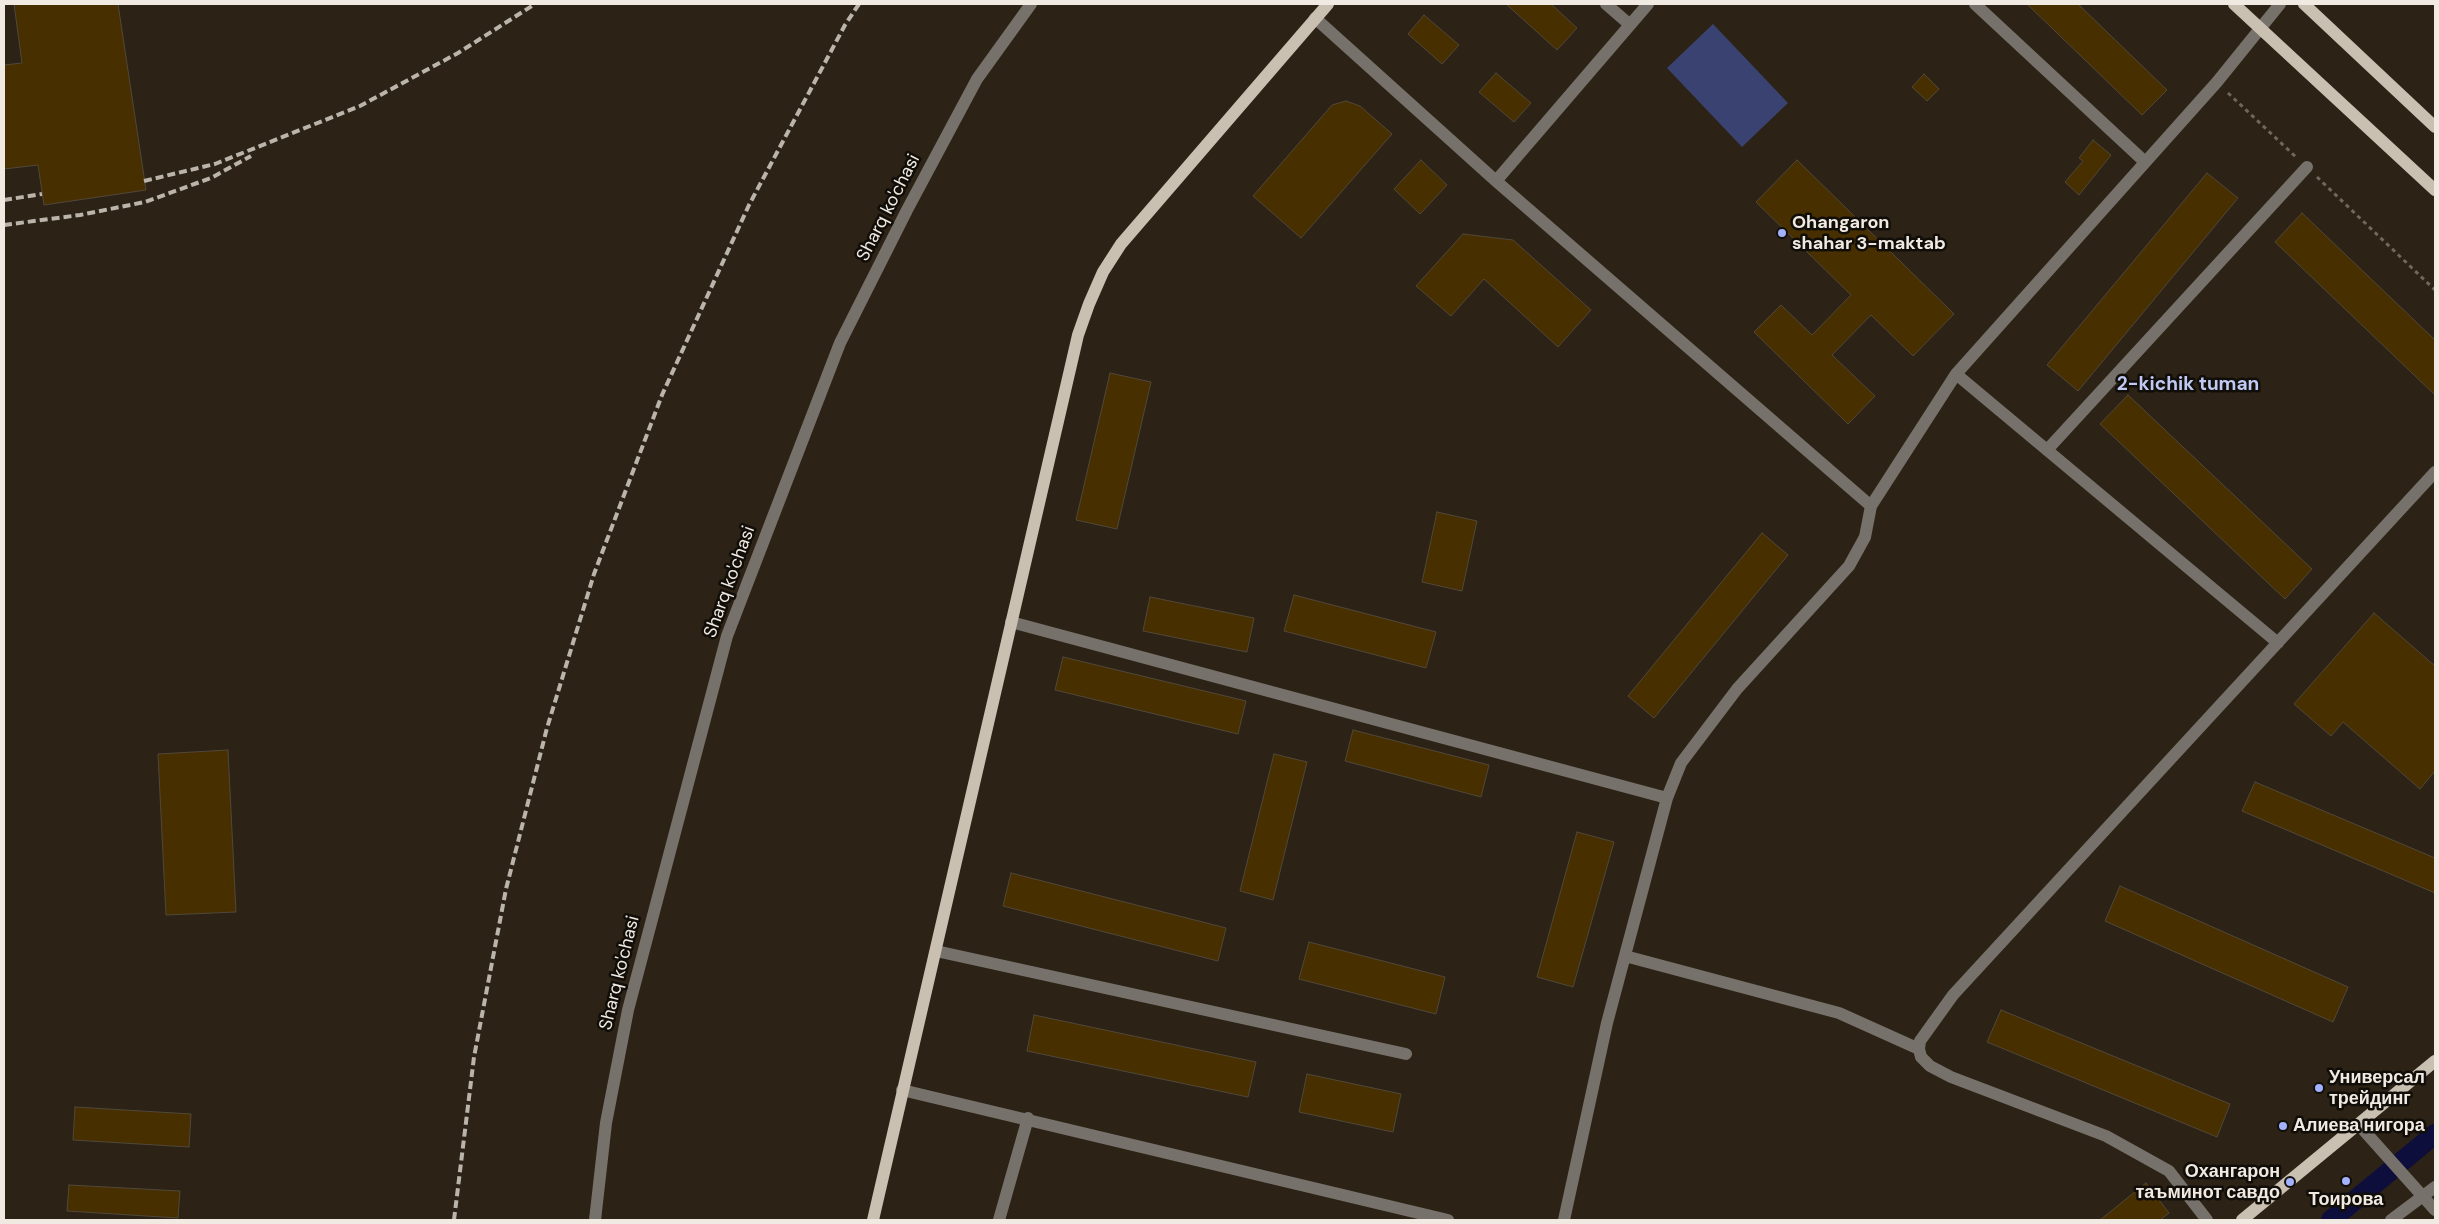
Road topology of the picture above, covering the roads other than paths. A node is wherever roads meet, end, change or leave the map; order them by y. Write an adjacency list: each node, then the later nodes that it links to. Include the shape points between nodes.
1 (1031, 4): 35 (street, Sharq ko'chasi, via 977,79 840,343 727,636 628,1010 606,1123)
2 (1328, 4): 9 (main road)
3 (1606, 4): 10 (street)
4 (1648, 4): 10 (street)
5 (1974, 4): 13 (street)
6 (2234, 4): 11 (main road)
7 (2280, 4): 11 (street)
8 (2304, 4): 12 (main road)
9 (1315, 18): 15 (street); 21 (main road, via 1121,244 1103,272 1078,335)
10 (1629, 24): 15 (street)
11 (2261, 30): 13 (street); 16 (main road)
12 (2435, 126)
13 (2145, 162): 17 (street)
14 (2307, 167): 18 (street)
15 (1496, 181): 20 (street)
16 (2435, 190)
17 (1956, 374): 18 (street); 20 (street)
18 (2046, 450): 22 (street)
19 (2435, 472): 22 (street)
20 (1871, 506): 23 (street, via 1865,537 1848,566 1737,689 1681,764)
21 (1011, 622): 23 (street); 24 (main road)
22 (2278, 643): 26 (street, via 1953,995 1920,1040)
23 (1667, 798): 25 (street)
24 (936, 951): 27 (street); 29 (main road)
25 (1625, 956): 26 (street, via 1839,1013); 39 (street)
26 (1919, 1050): 40 (street, via 1930,1066 1951,1077 2106,1136 2169,1171)
27 (1406, 1054)
28 (2435, 1061): 31 (main road)
29 (902, 1090): 30 (street); 36 (main road)
30 (1028, 1118): 37 (street); 38 (street)
31 (2359, 1125): 33 (street); 41 (main road)
32 (2435, 1187): 33 (street)
33 (2424, 1197): 34 (street); 42 (street)
34 (2435, 1210)
35 (594, 1220)
36 (873, 1220)
37 (999, 1220)
38 (1448, 1220)
39 (1564, 1220)
40 (2207, 1220)
41 (2242, 1220)
42 (2391, 1220)

